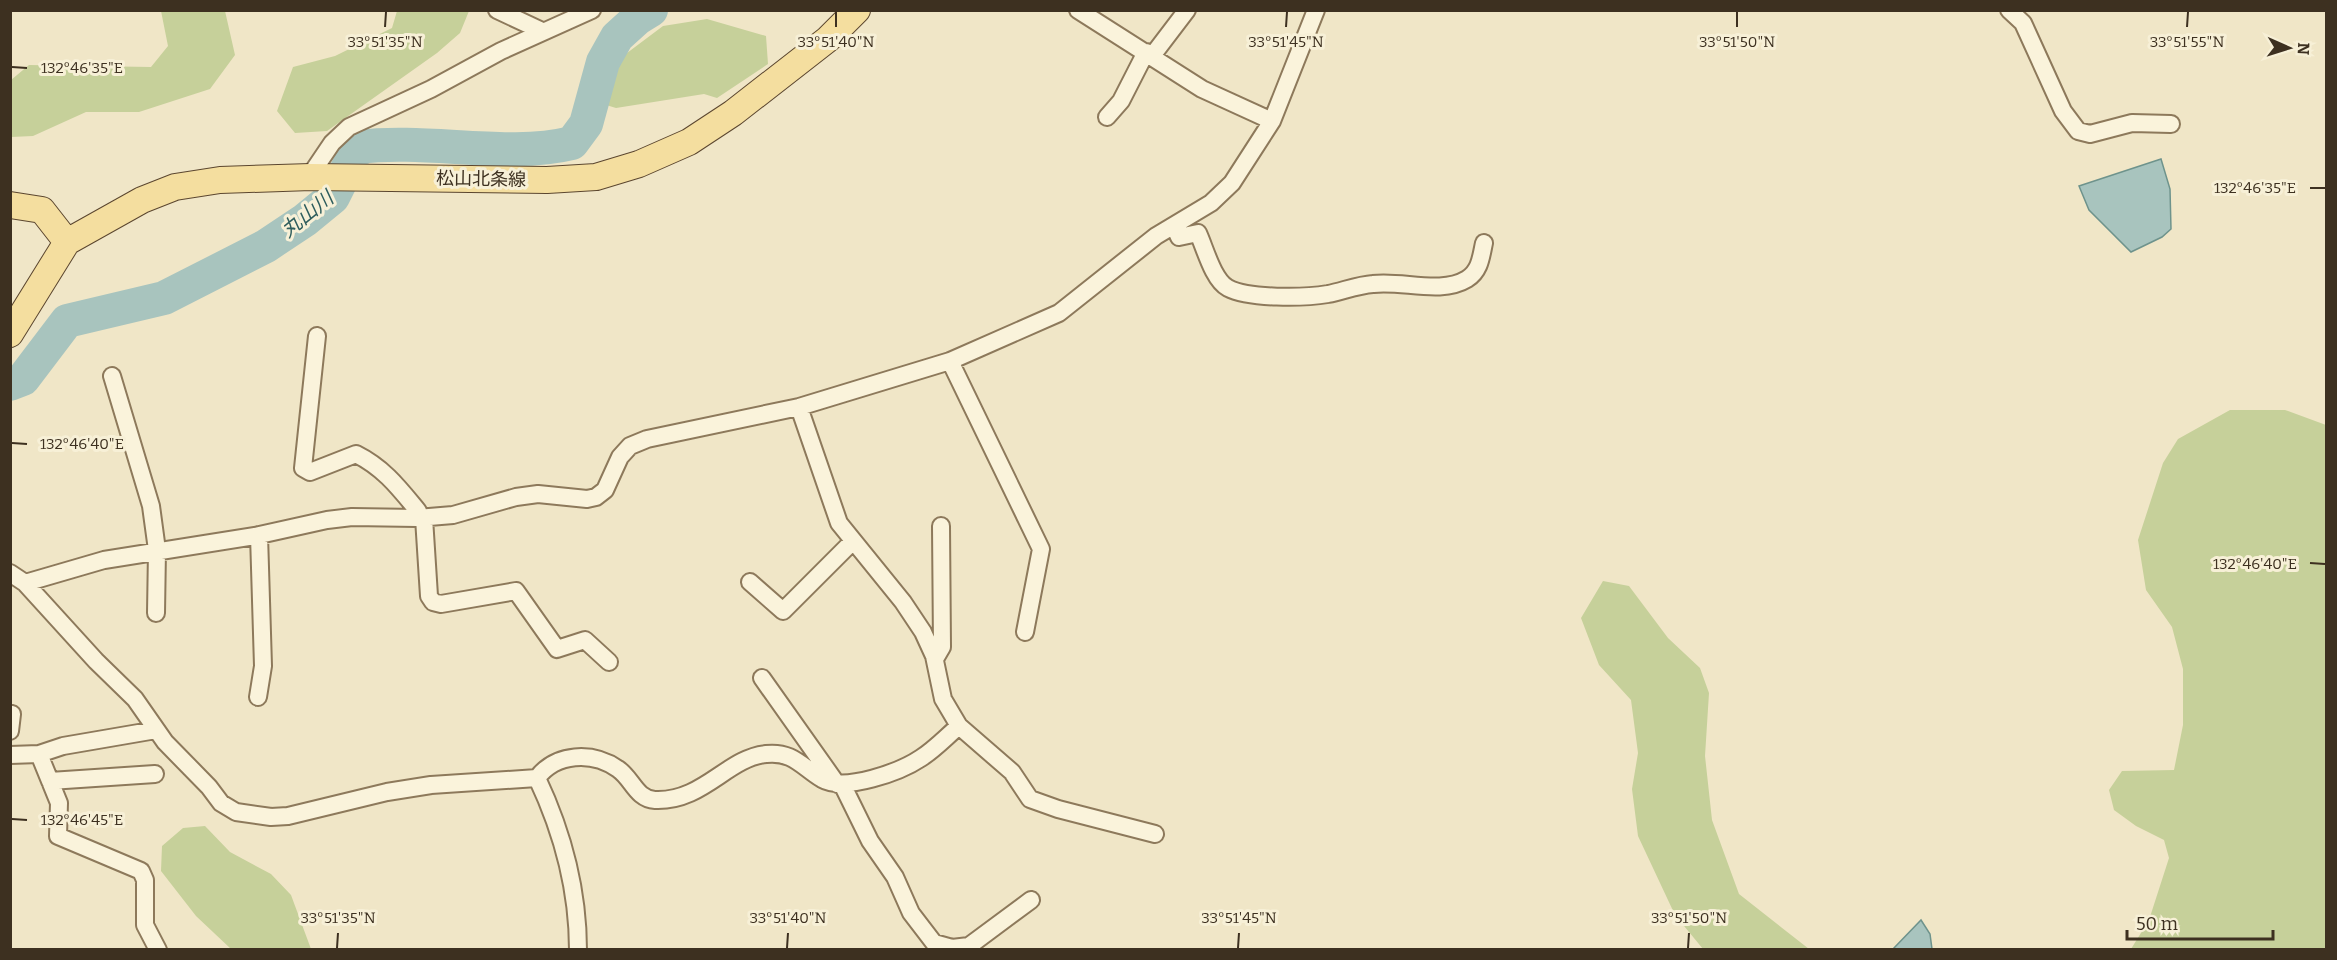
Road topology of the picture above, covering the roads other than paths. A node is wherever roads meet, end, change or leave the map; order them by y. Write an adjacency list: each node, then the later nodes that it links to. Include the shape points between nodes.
1 (592, 10): 8 (street)
2 (857, 10): 13 (main road, 松山北条線, via 828,39 733,112 688,142 639,164 586,178 547,180)
3 (1078, 10): 9 (street)
4 (1187, 10): 9 (street)
5 (1316, 10): 11 (street)
6 (2009, 10): 12 (street, via 2023,23 2063,111 2078,131 2090,134 2132,123)
7 (499, 11): 8 (street)
8 (542, 31): 13 (street, via 349,127 332,143)
9 (1149, 54): 10 (street); 11 (street, via 1202,89)
10 (1107, 117)
11 (1272, 121): 15 (street, via 1232,183)
12 (2171, 124)
13 (310, 177): 16 (main road, 松山北条線, via 220,180 175,187 126,208)
14 (10, 205): 16 (main road, via 42,210)
15 (1174, 226): 17 (street, via 1179,237 1198,233 1226,288 1241,293 1295,296 1327,294 1371,284 1449,286 1477,271); 20 (street, via 1059,313)
16 (67, 242): 18 (main road, 松山北条線)
17 (1484, 243)
18 (10, 334)
19 (317, 336): 23 (street, via 303,468 310,472 356,454 393,478)
20 (950, 361): 22 (street); 32 (street, via 1041,549)
21 (112, 376): 27 (street, via 142,470)
22 (799, 407): 23 (street, via 630,446 620,457 605,489 596,497 538,494 453,515); 26 (street, via 834,512)
23 (421, 518): 25 (street, via 352,517); 34 (street, via 429,596 433,602 441,604 516,591 557,649 585,640)
24 (940, 526): 33 (street, via 942,647)
25 (259, 536): 27 (street); 36 (street, via 263,666)
26 (852, 542): 29 (street, via 783,611); 33 (street, via 903,602)
27 (157, 550): 30 (street, via 104,560); 31 (street)
28 (10, 573): 30 (street)
29 (750, 582)
30 (25, 583): 39 (street, via 135,699)
31 (156, 613)
32 (1025, 632)
33 (935, 659): 38 (street, via 943,699)
34 (609, 662)
35 (762, 678): 46 (street)
36 (258, 697)
37 (12, 714): 40 (street)
38 (959, 726): 46 (street, via 937,747 903,768); 47 (street, via 1012,772 1030,799)
39 (156, 729): 41 (street); 44 (street, via 221,803 252,815 288,816 431,785)
40 (10, 731)
41 (39, 754): 42 (street); 45 (street)
42 (10, 755)
43 (155, 774): 45 (street)
44 (537, 778): 46 (street, via 553,762 588,758 620,770 639,794 651,800 664,800 705,787 750,757 785,754 822,779); 50 (street, via 560,833 573,882)
45 (50, 780): 49 (street, via 59,803 58,836 141,871 145,880 145,925)
46 (840, 784): 48 (street, via 870,841 895,877 911,913 934,943 952,948 969,946)
47 (1155, 834)
48 (1031, 900)
49 (158, 950)
50 (578, 950)

